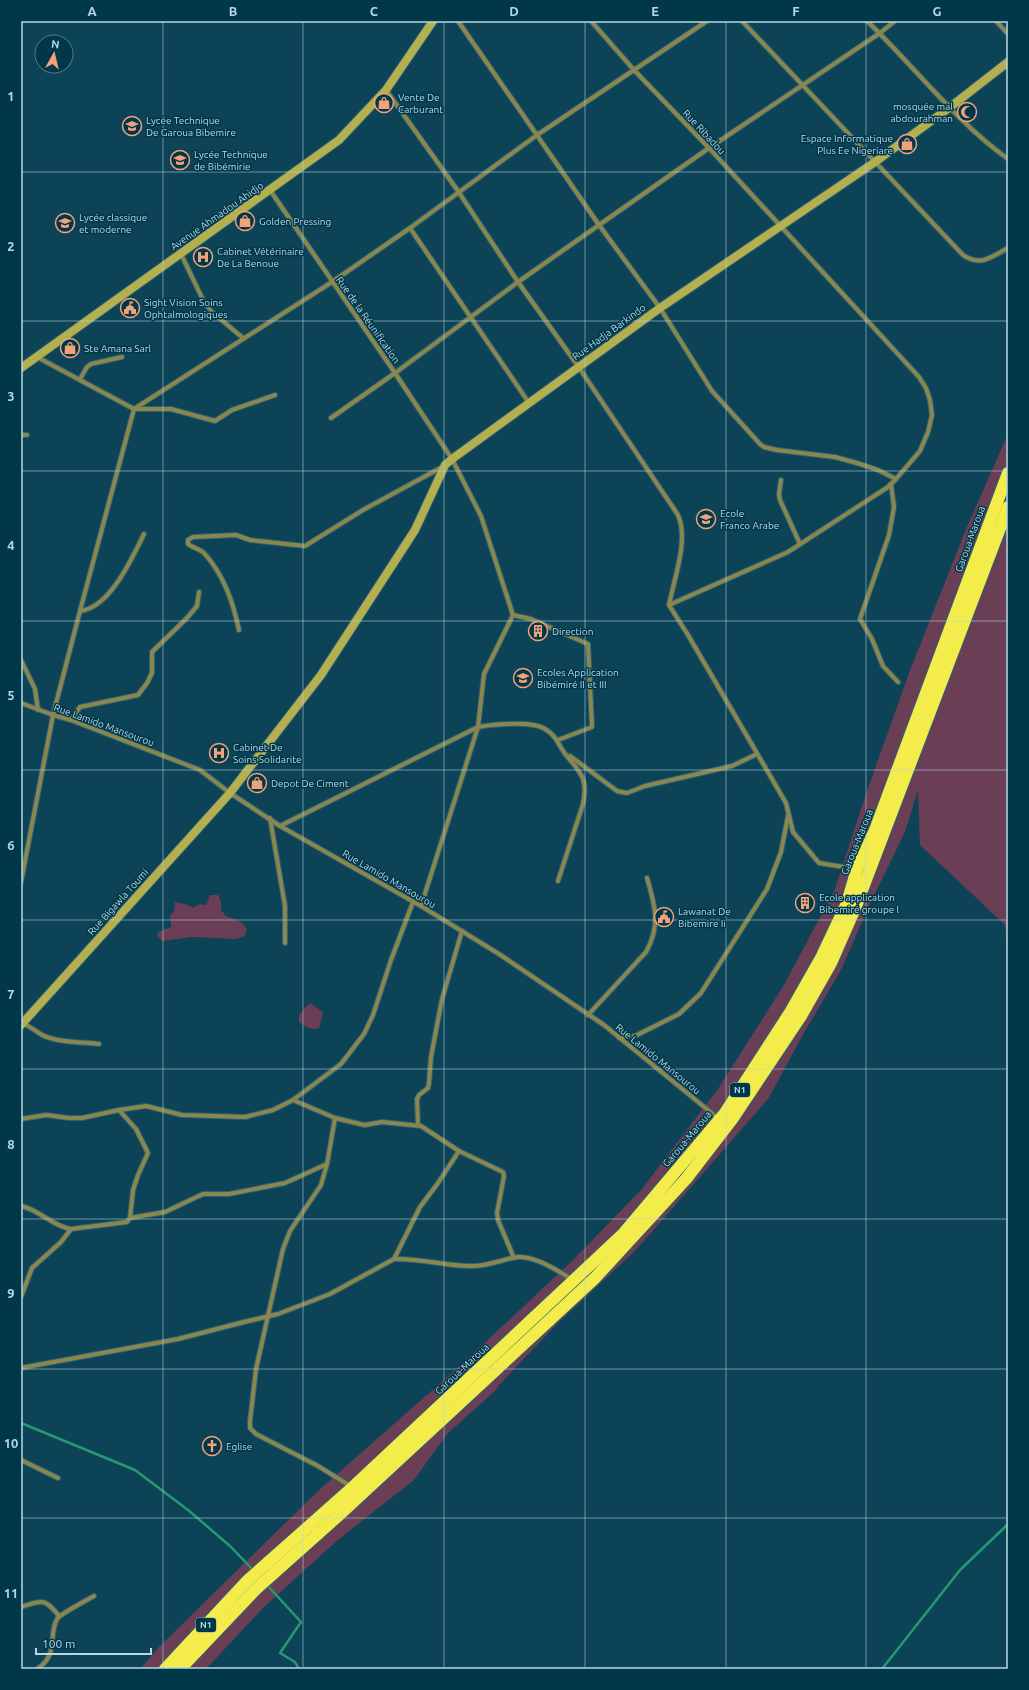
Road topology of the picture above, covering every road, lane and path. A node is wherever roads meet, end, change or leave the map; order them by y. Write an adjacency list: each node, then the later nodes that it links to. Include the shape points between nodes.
1 (433, 21): 14 (street, Avenue Ahmadou Ahidjo)
2 (458, 21): 16 (street)
3 (591, 21): 12 (street, Rue Ribadou)
4 (707, 21): 12 (street)
5 (742, 21): 13 (street)
6 (867, 21): 9 (street)
7 (895, 21): 9 (street)
8 (996, 21): 10 (street)
9 (880, 33): 13 (street); 15 (street)
10 (1008, 34)
11 (1008, 62): 15 (street, Rue Hadja Barkindo)
12 (634, 70): 16 (street); 17 (street, Rue Ribadou)
13 (802, 84): 17 (street); 19 (street)
14 (386, 90): 20 (street, Avenue Ahmadou Ahidjo, via 339,140); 21 (street)
15 (948, 108): 18 (street, via 989,146); 19 (street, Rue Hadja Barkindo)
16 (537, 135): 21 (street); 22 (street)
17 (709, 148): 22 (street); 23 (street, Rue Ribadou)
18 (1008, 159)
19 (875, 162): 23 (street, Rue Hadja Barkindo); 25 (street, via 963,255 973,261 984,260)
20 (270, 190): 26 (street, Avenue Ahmadou Ahidjo); 27 (street, Rue de la Réunification)
21 (458, 192): 24 (street); 28 (street)
22 (599, 225): 28 (street); 29 (street)
23 (780, 226): 29 (street, Rue Hadja Barkindo); 47 (street, Rue Ribadou, via 926,388 932,415 928,432 920,451)
24 (410, 228): 27 (street); 30 (street)
25 (1008, 248)
26 (180, 254): 31 (street, via 204,302); 32 (street, Avenue Ahmadou Ahidjo)
27 (332, 282): 31 (street); 36 (street, Rue de la Réunification)
28 (518, 282): 30 (street); 34 (street)
29 (660, 308): 34 (street, Rue Hadja Barkindo); 47 (street, via 712,391 764,447 857,463)
30 (470, 318): 36 (street); 39 (street)
31 (243, 338): 40 (street)
32 (37, 357): 35 (street, Avenue Ahmadou Ahidjo); 37 (street)
33 (122, 357): 37 (street, via 91,364)
34 (578, 366): 39 (street, Rue Hadja Barkindo); 54 (street, via 681,520 682,546)
35 (21, 368)
36 (395, 373): 41 (street); 44 (street, Rue de la Réunification)
37 (80, 379): 40 (street)
38 (275, 395): 40 (street, via 232,410 215,421 171,409)
39 (529, 403): 44 (street, Rue Hadja Barkindo)
40 (134, 408): 55 (street)
41 (330, 418)
42 (21, 435): 43 (street)
43 (27, 435)
44 (452, 459): 45 (street, Rue Hadja Barkindo); 56 (street, Rue de la Réunification, via 481,516)
45 (445, 465): 57 (street, via 363,510 305,546 250,540 236,535 193,537 188,540 188,544 194,549 203,552 219,574 230,597); 68 (street, Rue Bigawla Toumi, via 415,530 321,676)
46 (1008, 473): 72 (highway, Garoua-Maroua / N1, via 875,830)
47 (896, 479): 49 (street, Rue Ribadou)
48 (781, 480): 52 (street, via 780,500)
49 (891, 484): 52 (street, Rue Ribadou); 59 (street, via 894,507 889,535 860,619 883,666)
50 (1008, 507): 104 (highway, Garoua-Maroua / N1, via 856,906 831,962 801,1016 733,1118 686,1179 594,1278 338,1516)
51 (144, 534): 55 (street, via 114,589)
52 (800, 544): 54 (street, Rue Ribadou, via 788,552)
53 (199, 592): 63 (street, via 197,606 152,652 152,673 138,695 80,707)
54 (669, 605): 67 (street)
55 (80, 611): 62 (street)
56 (513, 615): 64 (street, via 484,674); 65 (street, via 531,618 588,644 592,727)
57 (239, 630)
58 (21, 660): 61 (street, via 35,689)
59 (898, 682)
60 (21, 703): 61 (street, Rue Lamido Mansourou)
61 (38, 710): 62 (street, Rue Lamido Mansourou)
62 (54, 715): 63 (street, Rue Lamido Mansourou); 75 (street)
63 (71, 720): 68 (street, Rue Lamido Mansourou, via 200,770)
64 (478, 727): 65 (street, via 498,723 533,726 544,728); 71 (street); 77 (street)
65 (558, 740): 66 (street)
66 (564, 752): 67 (street, via 617,791 627,793 645,786 732,766); 74 (street, via 583,777 585,791)
67 (757, 754): 69 (street, via 786,802)
68 (230, 792): 70 (street, Rue Lamido Mansourou); 81 (street, Rue Bigawla Toumi)
69 (789, 813): 72 (street, via 794,832 819,863); 82 (street, via 781,852 767,889 701,993 679,1014 635,1036)
70 (270, 818): 71 (street, Rue Lamido Mansourou); 79 (street, via 286,914)
71 (280, 826): 76 (street, Rue Lamido Mansourou)
72 (857, 869): 88 (highway, Garoua-Maroua / N1, via 847,903 821,958 791,1011)
73 (647, 878): 80 (street, via 654,902 656,923 653,940 646,952)
74 (558, 881)
75 (21, 882)
76 (413, 902): 77 (street, Rue Lamido Mansourou); 84 (street, via 364,1034 342,1064)
77 (421, 906): 78 (street, Rue Lamido Mansourou)
78 (462, 932): 80 (street, Rue Lamido Mansourou); 89 (street, via 442,999 428,1088 417,1099)
79 (285, 943)
80 (588, 1015): 82 (street, Rue Lamido Mansourou)
81 (22, 1024): 83 (street, via 49,1037)
82 (619, 1038): 88 (street, Rue Lamido Mansourou)
83 (99, 1044)
84 (293, 1100): 85 (street, via 273,1110 245,1117 182,1115 146,1106); 86 (street)
85 (119, 1110): 87 (street, via 82,1118 46,1115); 93 (street, via 136,1129 148,1153 133,1190)
86 (335, 1118): 89 (street, via 365,1124 382,1122); 91 (street)
87 (21, 1119)
88 (720, 1119): 97 (highway, Garoua-Maroua / N1, via 622,1235)
89 (418, 1125): 90 (street)
90 (459, 1151): 95 (street, via 504,1174 497,1213); 96 (street, via 420,1207)
91 (327, 1164): 93 (street, via 285,1183 229,1194 203,1194 165,1212); 99 (street, via 321,1185 290,1231 283,1249)
92 (21, 1206): 94 (street, via 34,1210 62,1228)
93 (130, 1218): 94 (street, via 127,1222)
94 (71, 1229): 98 (street, via 61,1242 32,1268)
95 (514, 1258): 96 (street, via 471,1266 406,1258); 97 (street, via 525,1257 556,1269)
96 (394, 1259): 99 (street, via 330,1294)
97 (574, 1280): 103 (highway, Garoua-Maroua / N1)
98 (21, 1297)
99 (267, 1317): 100 (street, via 178,1339); 103 (street, via 256,1369 250,1428 256,1434)
100 (21, 1368)
101 (21, 1460): 102 (street)
102 (58, 1478)
103 (352, 1487): 104 (highway, Garoua-Maroua / N1)
104 (268, 1570): 105 (highway, Garoua-Maroua / N1)
105 (252, 1585): 110 (highway, Garoua-Maroua / N1); 111 (highway, Garoua-Maroua / N1)
106 (94, 1596): 108 (street)
107 (21, 1607): 108 (street, via 44,1601)
108 (59, 1616): 109 (street, via 49,1656)
109 (37, 1669)
110 (164, 1669)
111 (180, 1669)

